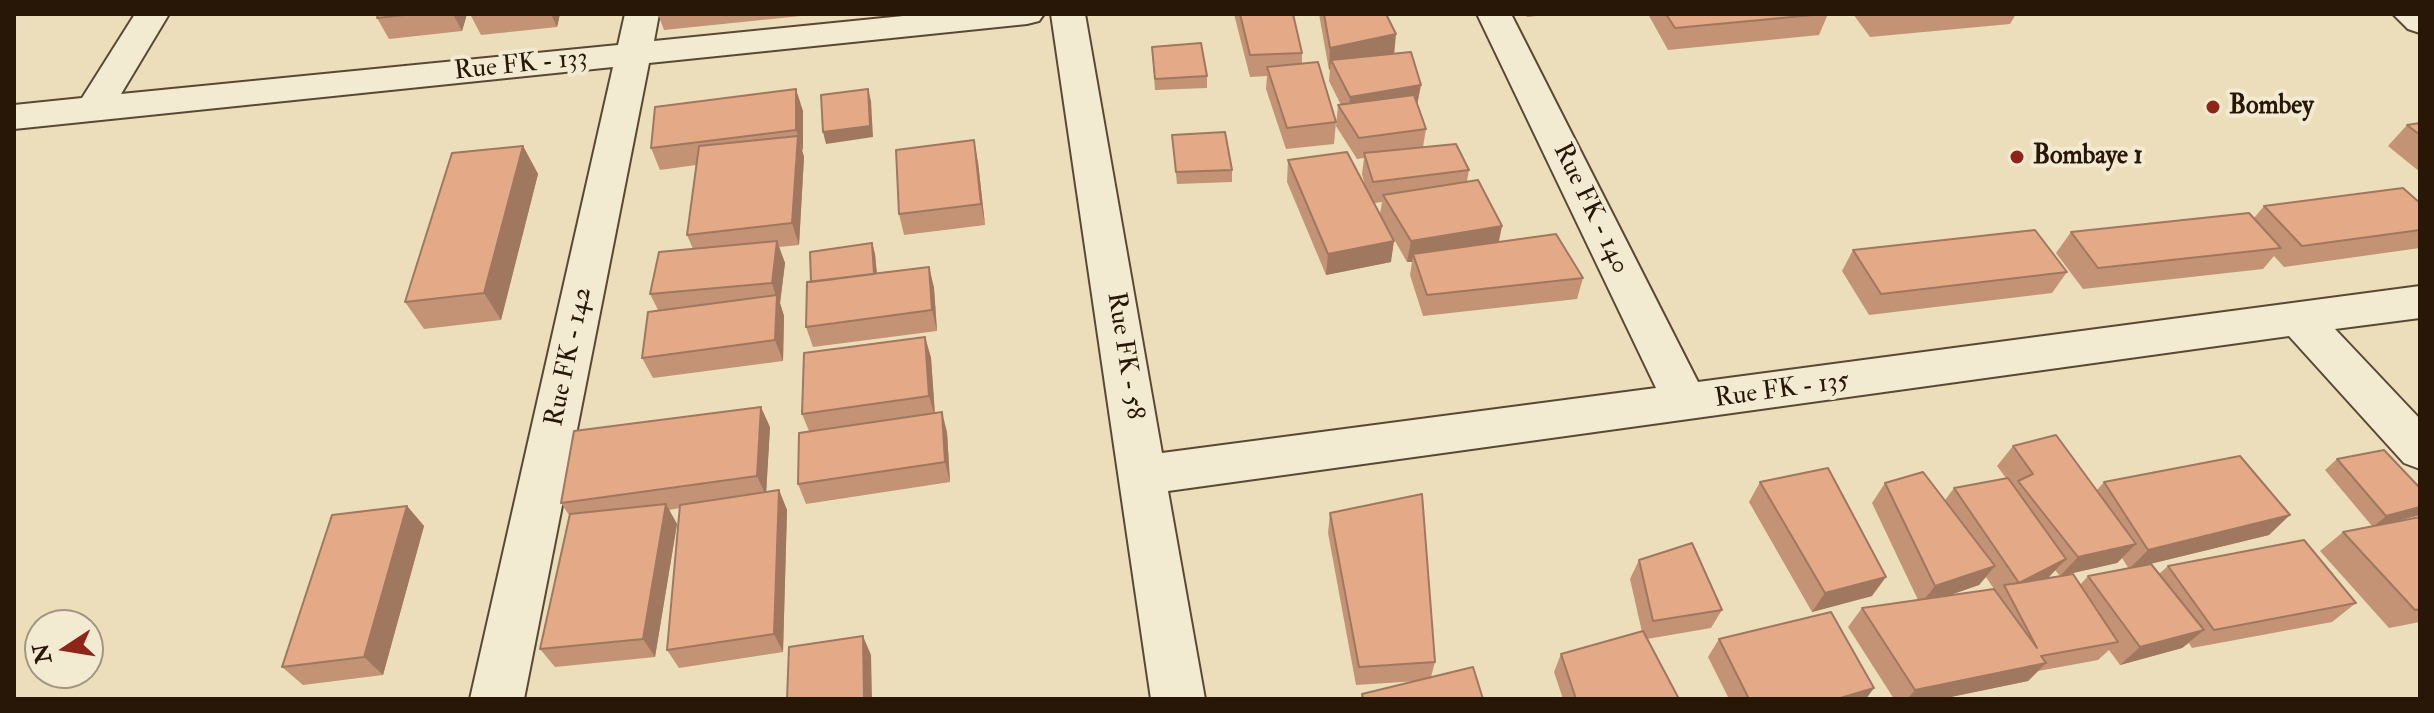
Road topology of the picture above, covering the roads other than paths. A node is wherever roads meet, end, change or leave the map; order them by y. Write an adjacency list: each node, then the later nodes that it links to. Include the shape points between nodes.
1 (152, 14): 8 (street)
2 (1027, 14): 7 (street, Rue FK - 133)
3 (1068, 14): 14 (street, Rue FK - 58)
4 (1494, 14): 12 (street, Rue FK - 140)
5 (2410, 14): 6 (street)
6 (2420, 22)
7 (638, 34): 8 (street, Rue FK - 133); 15 (street, Rue FK - 142)
8 (94, 109): 9 (street, Rue FK - 133)
9 (14, 117)
10 (2420, 302): 11 (street, Rue FK - 135)
11 (2299, 319): 12 (street, Rue FK - 135); 13 (street)
12 (1686, 404): 14 (street, Rue FK - 135)
13 (2420, 450)
14 (1143, 475): 16 (street, Rue FK - 58)
15 (497, 699)
16 (1178, 699)

